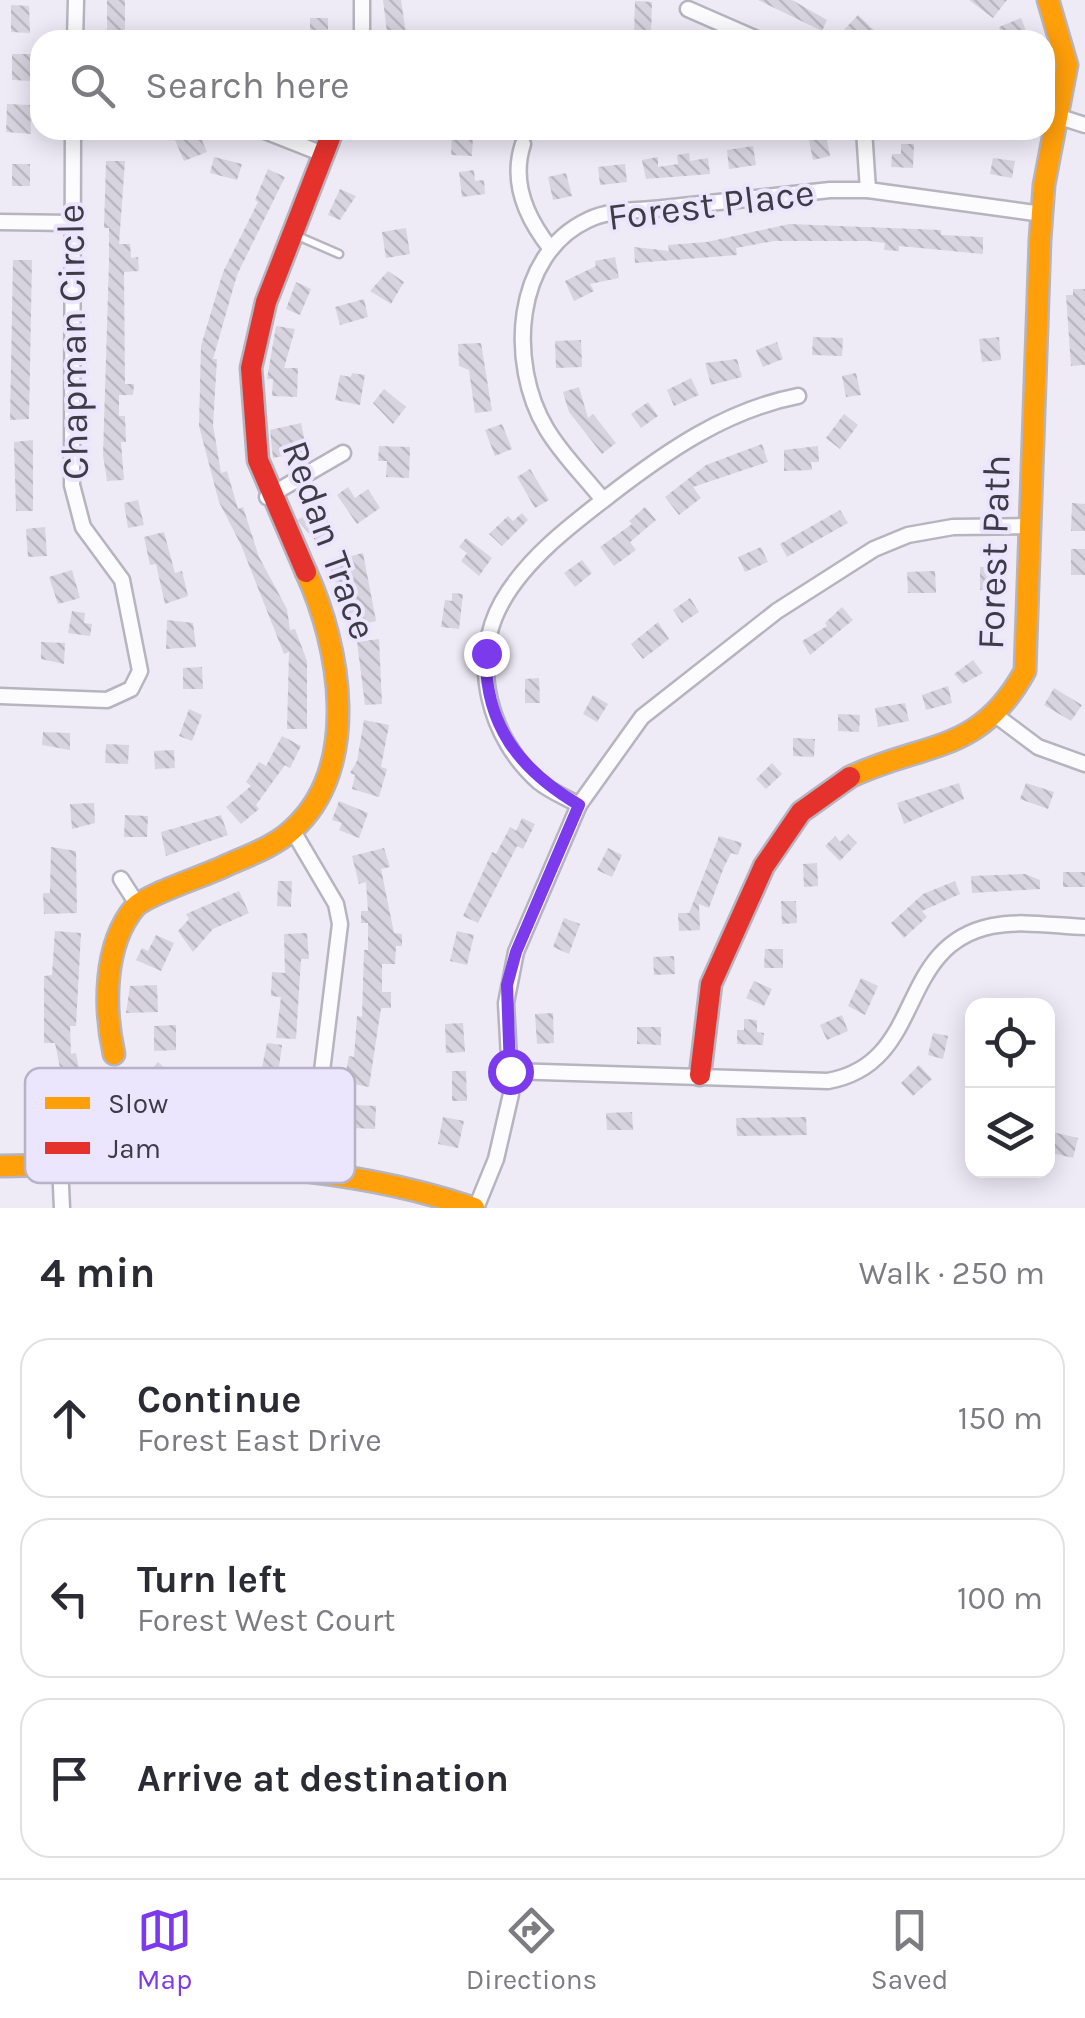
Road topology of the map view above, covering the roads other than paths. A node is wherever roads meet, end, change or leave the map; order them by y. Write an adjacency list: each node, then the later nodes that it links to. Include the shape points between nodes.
1 (76, 0): 5 (street)
2 (362, 0): 6 (street)
3 (1048, 0): 8 (street, Forest Path, via 1068,65)
4 (688, 9): 7 (street)
5 (75, 30)
6 (362, 30)
7 (737, 30)
8 (1060, 117): 9 (street); 17 (street, Forest Path)
9 (1085, 126)
10 (73, 140): 19 (street, Chapman Circle)
11 (287, 140): 15 (street)
12 (329, 140): 15 (street, Redan Trace)
13 (865, 140): 16 (street)
14 (523, 144): 21 (street, via 516,166 522,193 531,224)
15 (323, 154): 20 (street, Redan Trace)
16 (868, 190): 17 (street, Forest Place); 21 (street, Forest Place, via 604,215 586,220)
17 (1042, 214): 27 (street, Forest Path)
18 (0, 222): 19 (street)
19 (71, 223): 28 (street, Chapman Circle, via 72,485 82,526 122,580 140,671 131,690 107,700)
20 (294, 234): 22 (lane); 25 (street, Redan Trace, via 252,341 256,455)
21 (551, 249): 26 (street, Forest Place, via 526,306 527,380 546,428)
22 (339, 254)
23 (798, 396): 26 (street, via 702,431)
24 (342, 453): 25 (street)
25 (267, 497): 32 (street, Redan Trace, via 326,621 338,668 337,720 322,781)
26 (603, 500): 31 (street, via 513,585 486,653 487,690 500,730 540,782)
27 (1031, 526): 29 (street, Forest Path, via 1024,671); 31 (street, via 926,531 858,558 706,664 642,718)
28 (0, 696)
29 (998, 718): 30 (street, via 1038,747); 39 (street, via 945,748 840,782 784,830 713,976)
30 (1085, 764)
31 (579, 805): 38 (street, via 507,985)
32 (293, 831): 34 (street); 37 (street, via 336,904 340,924)
33 (121, 879): 34 (street)
34 (137, 904): 36 (street, via 110,955)
35 (1085, 927): 39 (street, via 1011,924 958,939 932,960 891,1046 847,1078)
36 (114, 1054)
37 (322, 1068)
38 (510, 1071): 39 (street); 45 (street, via 502,1136)
39 (700, 1074)
40 (0, 1166): 41 (street)
41 (25, 1166)
42 (355, 1175): 45 (street, via 398,1181)
43 (61, 1183): 44 (street)
44 (62, 1208)
45 (475, 1208)

